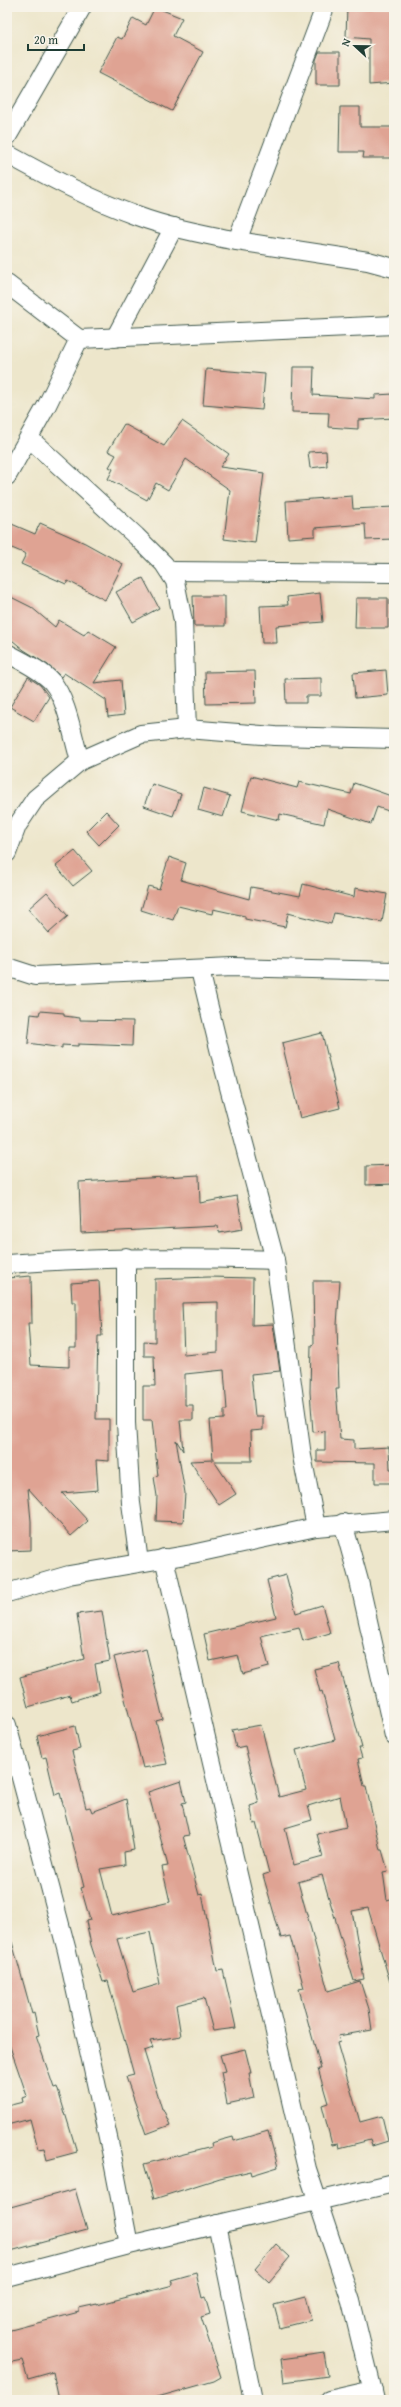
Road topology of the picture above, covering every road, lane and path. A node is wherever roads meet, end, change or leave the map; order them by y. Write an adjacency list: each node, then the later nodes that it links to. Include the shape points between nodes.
1 (82, 7): 3 (street)
2 (325, 7): 6 (street)
3 (9, 127)
4 (7, 154): 5 (street, via 108,204 136,216)
5 (174, 227): 6 (street); 10 (street)
6 (238, 241): 7 (street)
7 (392, 266)
8 (7, 284): 11 (street)
9 (394, 324): 10 (street)
10 (115, 338): 11 (street)
11 (79, 339): 12 (street)
12 (29, 438): 13 (street); 14 (street, via 136,536)
13 (7, 476)
14 (169, 571): 15 (street); 17 (street, via 177,589 182,621)
15 (394, 573)
16 (7, 653): 19 (street, via 40,672 56,688 62,698)
17 (187, 729): 18 (street, via 275,736); 19 (street, via 141,734)
18 (394, 739)
19 (80, 761): 20 (street, via 35,799)
20 (12, 823): 21 (street)
21 (7, 852)
22 (7, 967): 23 (street, via 35,976)
23 (200, 970): 24 (street, via 233,968); 26 (street)
24 (394, 971)
25 (126, 1258): 26 (street); 27 (street); 32 (street, via 126,1423 131,1503)
26 (275, 1260): 30 (street, via 302,1456)
27 (7, 1264)
28 (394, 1520): 29 (street)
29 (343, 1523): 30 (street); 35 (street, via 359,1581)
30 (316, 1527): 31 (street)
31 (164, 1558): 32 (street); 37 (street)
32 (139, 1562): 33 (street, via 69,1575)
33 (7, 1593)
34 (7, 1725): 39 (street, via 69,1959)
35 (394, 1736)
36 (394, 2183): 37 (street)
37 (316, 2200): 38 (street); 41 (street, via 351,2301)
38 (217, 2224): 39 (street); 42 (street)
39 (129, 2245): 40 (street)
40 (7, 2277)
41 (374, 2395): 43 (street)
42 (253, 2400)
43 (329, 2400)

